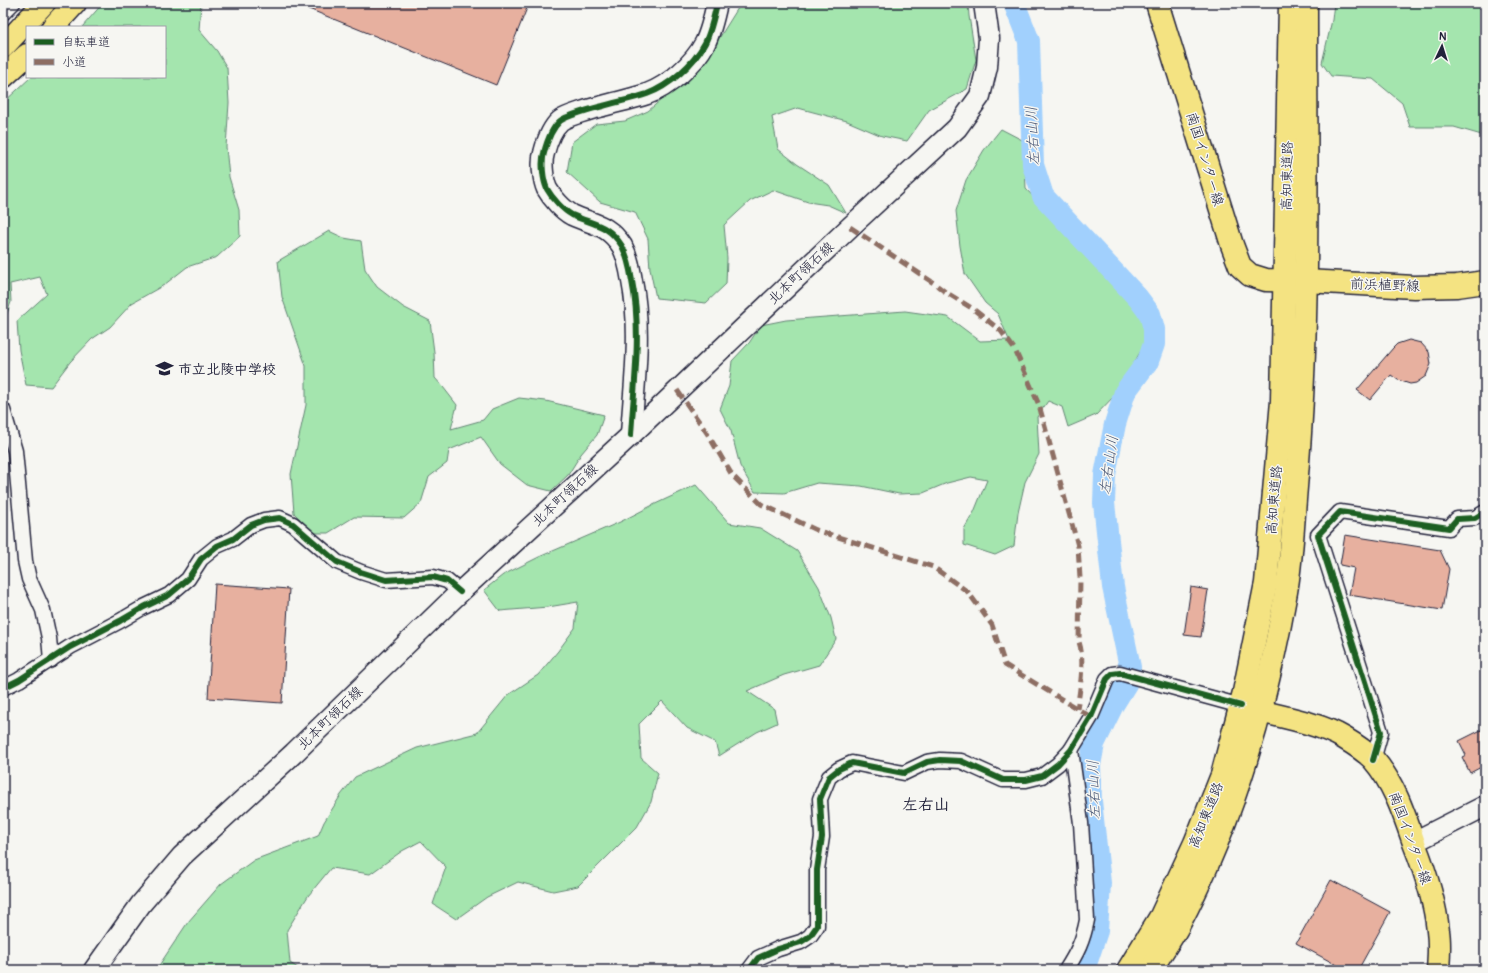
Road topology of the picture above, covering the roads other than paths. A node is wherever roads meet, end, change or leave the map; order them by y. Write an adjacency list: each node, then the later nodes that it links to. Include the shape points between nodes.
1 (13, 3): 9 (street)
2 (44, 3): 11 (main road)
3 (75, 3): 10 (main road)
4 (717, 3): 17 (main road, via 704,44 689,65 668,84 647,94 561,120 550,135 543,155 547,189 571,214 601,226 614,235 623,248 630,266 638,322)
5 (984, 3): 17 (main road, 北本町領石線, via 990,38 988,67 980,96 956,128)
6 (1157, 3): 14 (main road, 南国インター線, via 1240,266 1250,275 1266,280)
7 (1290, 3): 14 (main road, 高知東道路)
8 (1306, 3): 14 (main road, 高知東道路)
9 (3, 13)
10 (54, 26)
11 (3, 47)
12 (26, 56): 13 (main road)
13 (3, 77)
14 (1296, 280): 15 (main road, 前浜植野線, via 1414,287 1457,286); 22 (main road, 高知東道路, via 1282,401 1266,584)
15 (1485, 282)
16 (3, 410): 20 (street, via 15,451 25,561 29,579 43,610)
17 (631, 434): 19 (main road, 北本町領石線)
18 (1485, 512): 24 (street, via 1475,518 1457,519 1449,528 1340,512 1318,535 1381,732)
19 (460, 592): 20 (street, via 447,581 433,577 386,580 361,572 337,562 293,524 280,518 264,520 251,525 233,540 217,546 201,559 188,579 169,595 70,647); 27 (main road, 北本町領石線, via 294,753 182,856 141,904)
20 (51, 660): 21 (street)
21 (3, 688)
22 (1250, 709): 23 (street, via 1112,674 1106,679 1091,717); 24 (main road, 南国インター線, via 1306,723 1343,737); 30 (main road, 高知東道路, via 1195,843 1161,916); 31 (main road, 高知東道路, via 1240,782 1212,855 1176,929)
23 (1071, 750): 28 (street, via 1042,776 1026,780 1003,780 961,761 927,762 904,772 852,763 839,769 829,777 820,799 822,837 817,870 817,926 810,936 801,942 758,958); 29 (street, via 1081,823 1087,920 1084,936)
24 (1373, 760): 26 (main road, 南国インター線, via 1396,795)
25 (1485, 806): 26 (main road)
26 (1414, 842): 32 (main road, 南国インター線, via 1434,908 1439,938)
27 (94, 970)
28 (749, 970)
29 (1066, 970)
30 (1128, 970)
31 (1150, 970)
32 (1438, 970)

